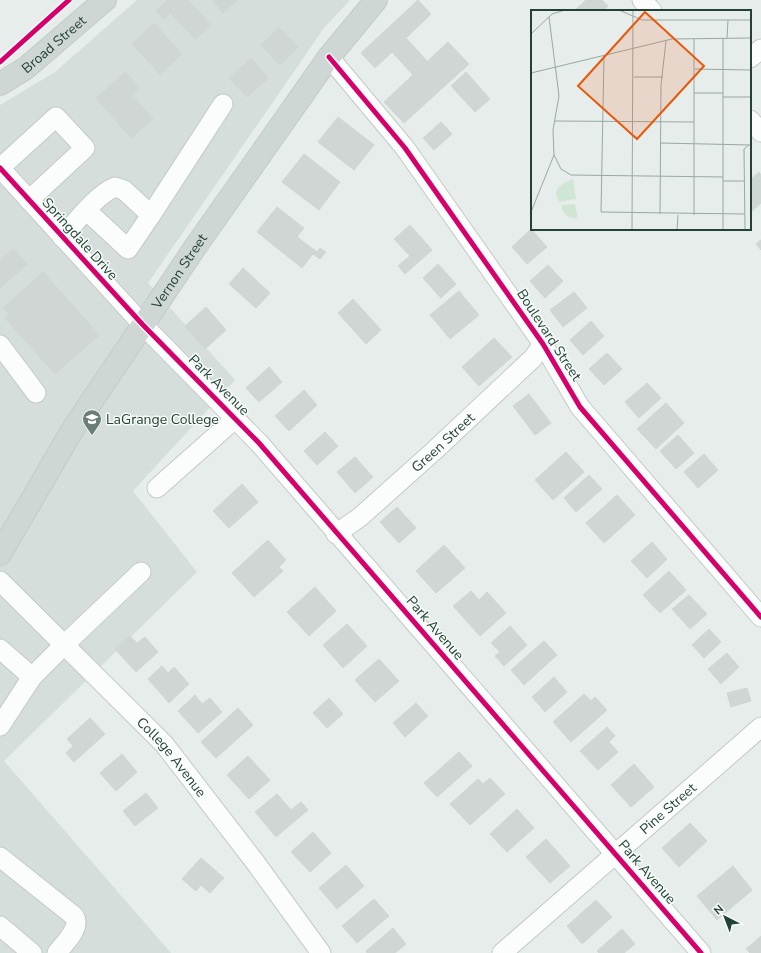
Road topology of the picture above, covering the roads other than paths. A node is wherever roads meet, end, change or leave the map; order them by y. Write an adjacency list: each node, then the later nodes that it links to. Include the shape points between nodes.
1 (105, 0): 8 (main road, Broad Street, via 26,68)
2 (376, 0): 6 (main road, Vernon Street)
3 (642, 0): 4 (street)
4 (651, 10)
5 (761, 49): 7 (street)
6 (329, 57): 17 (main road, Vernon Street); 18 (street, Boulevard Street, via 405,148)
7 (751, 57)
8 (0, 84)
9 (223, 104): 15 (street)
10 (751, 121): 11 (street)
11 (761, 132)
12 (1, 172): 13 (street, Springdale Drive); 13 (street, via 56,117 85,148)
13 (29, 200): 16 (street, Springdale Drive)
14 (87, 211): 15 (street, via 107,191 115,187 124,190); 15 (street, via 128,249); 16 (street)
15 (150, 215)
16 (62, 237): 17 (street, Springdale Drive)
17 (143, 326): 21 (street, Park Avenue); 24 (main road, Vernon Street, via 73,429)
18 (543, 344): 23 (street, Green Street, via 533,358 435,450 360,517); 27 (street, Boulevard Street, via 580,407)
19 (0, 345): 20 (street)
20 (36, 392)
21 (236, 418): 22 (street); 23 (street, Park Avenue)
22 (157, 488)
23 (336, 534): 33 (street, Park Avenue)
24 (0, 554)
25 (141, 572): 28 (street)
26 (0, 581): 28 (street, College Avenue)
27 (761, 617)
28 (64, 645): 30 (street); 38 (street, College Avenue, via 164,744 256,862)
29 (0, 649): 30 (street)
30 (32, 677): 31 (street)
31 (0, 726)
32 (761, 727): 33 (street, Pine Street)
33 (615, 853): 39 (street, Pine Street); 40 (street, Park Avenue)
34 (0, 857): 37 (street, via 77,921 76,927)
35 (0, 926): 36 (street)
36 (32, 953)
37 (57, 953)
38 (321, 953)
39 (502, 953)
40 (701, 953)

